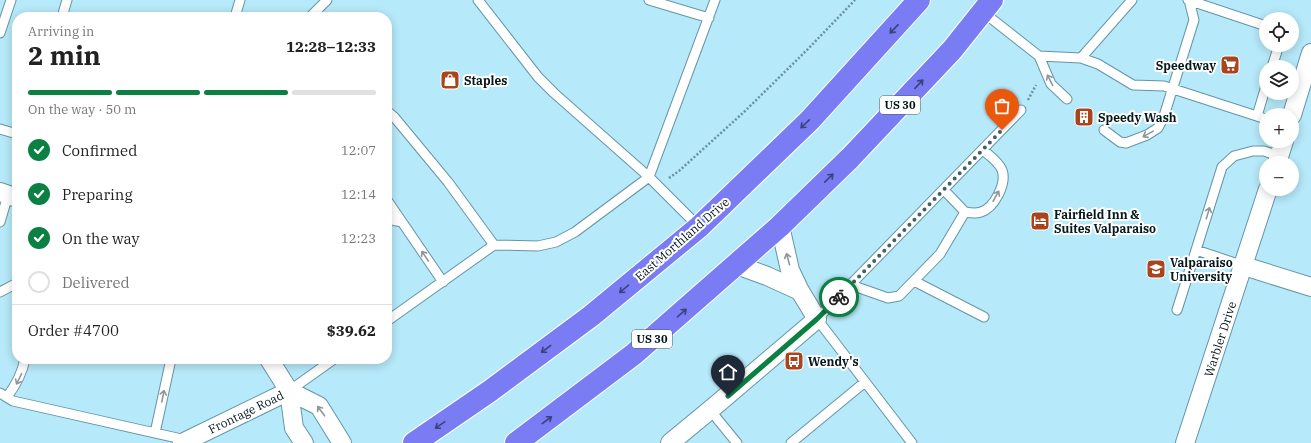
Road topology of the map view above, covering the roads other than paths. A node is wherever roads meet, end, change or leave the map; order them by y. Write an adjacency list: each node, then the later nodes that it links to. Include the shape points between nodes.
1 (11, 0): 17 (lane)
2 (67, 0): 12 (lane)
3 (240, 0): 13 (lane)
4 (327, 0): 14 (lane)
5 (478, 0): 34 (lane, via 538,77)
6 (649, 0): 15 (lane)
7 (715, 0): 15 (lane)
8 (919, 0): 44 (highway, East Morthland Drive, one-way to 44, via 810,120)
9 (1132, 0): 20 (lane)
10 (1189, 0): 16 (lane); 21 (lane, via 1194,20)
11 (987, 6): 19 (lane); 43 (highway, US 30, one-way to 11, via 850,158 946,56)
12 (63, 12)
13 (236, 12)
14 (315, 12)
15 (709, 18): 34 (lane)
16 (1259, 24)
17 (0, 33)
18 (1311, 53): 24 (street)
19 (1039, 56): 20 (lane); 22 (lane, one-way to 19, via 1051,84)
20 (1081, 58): 21 (lane, via 1098,64 1133,85 1164,86)
21 (1172, 89): 27 (lane); 30 (lane, one-way to 30, via 1158,128 1147,135 1126,143 1120,142)
22 (1067, 99)
23 (1261, 100): 27 (lane)
24 (1294, 108)
25 (1021, 110): 32 (lane)
26 (392, 115): 45 (lane, via 448,182)
27 (1256, 116): 28 (lane)
28 (1259, 117)
29 (0, 129): 31 (lane)
30 (1104, 130)
31 (12, 133)
32 (983, 150): 35 (lane); 39 (lane, one-way to 32, via 974,214 988,209 1000,191 1003,181 1003,172 999,164)
33 (1280, 153): 46 (lane, one-way to 33, via 1222,167 1234,156 1253,151)
34 (649, 177): 44 (lane); 45 (lane, via 575,232 556,242 538,246)
35 (944, 190): 39 (lane); 51 (lane)
36 (8, 195): 41 (lane)
37 (1266, 196): 48 (street, Warbler Drive)
38 (392, 207): 42 (lane)
39 (965, 212): 49 (lane, via 940,254)
40 (392, 219): 42 (lane)
41 (0, 222)
42 (402, 222): 50 (lane, one-way to 42)
43 (780, 226): 47 (highway, US 30); 54 (street, one-way to 43, via 790,270)
44 (699, 227): 72 (highway, East Morthland Drive, one-way to 72, via 591,316 490,391)
45 (494, 245): 50 (lane)
46 (1196, 250): 48 (lane); 56 (lane)
47 (737, 265): 54 (street); 73 (highway, US 30, one-way to 47, via 634,354)
48 (1244, 266): 53 (street); 78 (street, Warbler Drive)
49 (914, 281): 51 (lane, via 899,296 888,298); 58 (lane)
50 (442, 282): 57 (lane)
51 (851, 285): 59 (lane)
52 (12, 286): 55 (lane)
53 (1311, 287)
54 (800, 291): 59 (street)
55 (0, 292)
56 (1177, 310)
57 (392, 317)
58 (984, 317)
59 (817, 319): 64 (lane); 67 (street)
60 (24, 364): 66 (lane, one-way to 66, via 16,384)
61 (169, 364): 68 (lane, one-way to 61)
62 (272, 364): 65 (street)
63 (327, 364): 65 (lane)
64 (865, 382): 76 (lane); 77 (lane)
65 (289, 391): 69 (street, Frontage Road); 70 (street, via 294,428); 71 (street, one-way to 65, via 319,406)
66 (4, 395): 68 (lane, via 13,401)
67 (710, 410): 74 (street); 75 (lane)
68 (156, 434): 69 (lane)
69 (185, 442)
70 (304, 443)
71 (342, 443)
72 (414, 443)
73 (516, 443)
74 (670, 443)
75 (737, 443)
76 (790, 443)
77 (912, 443)
78 (1185, 443)

